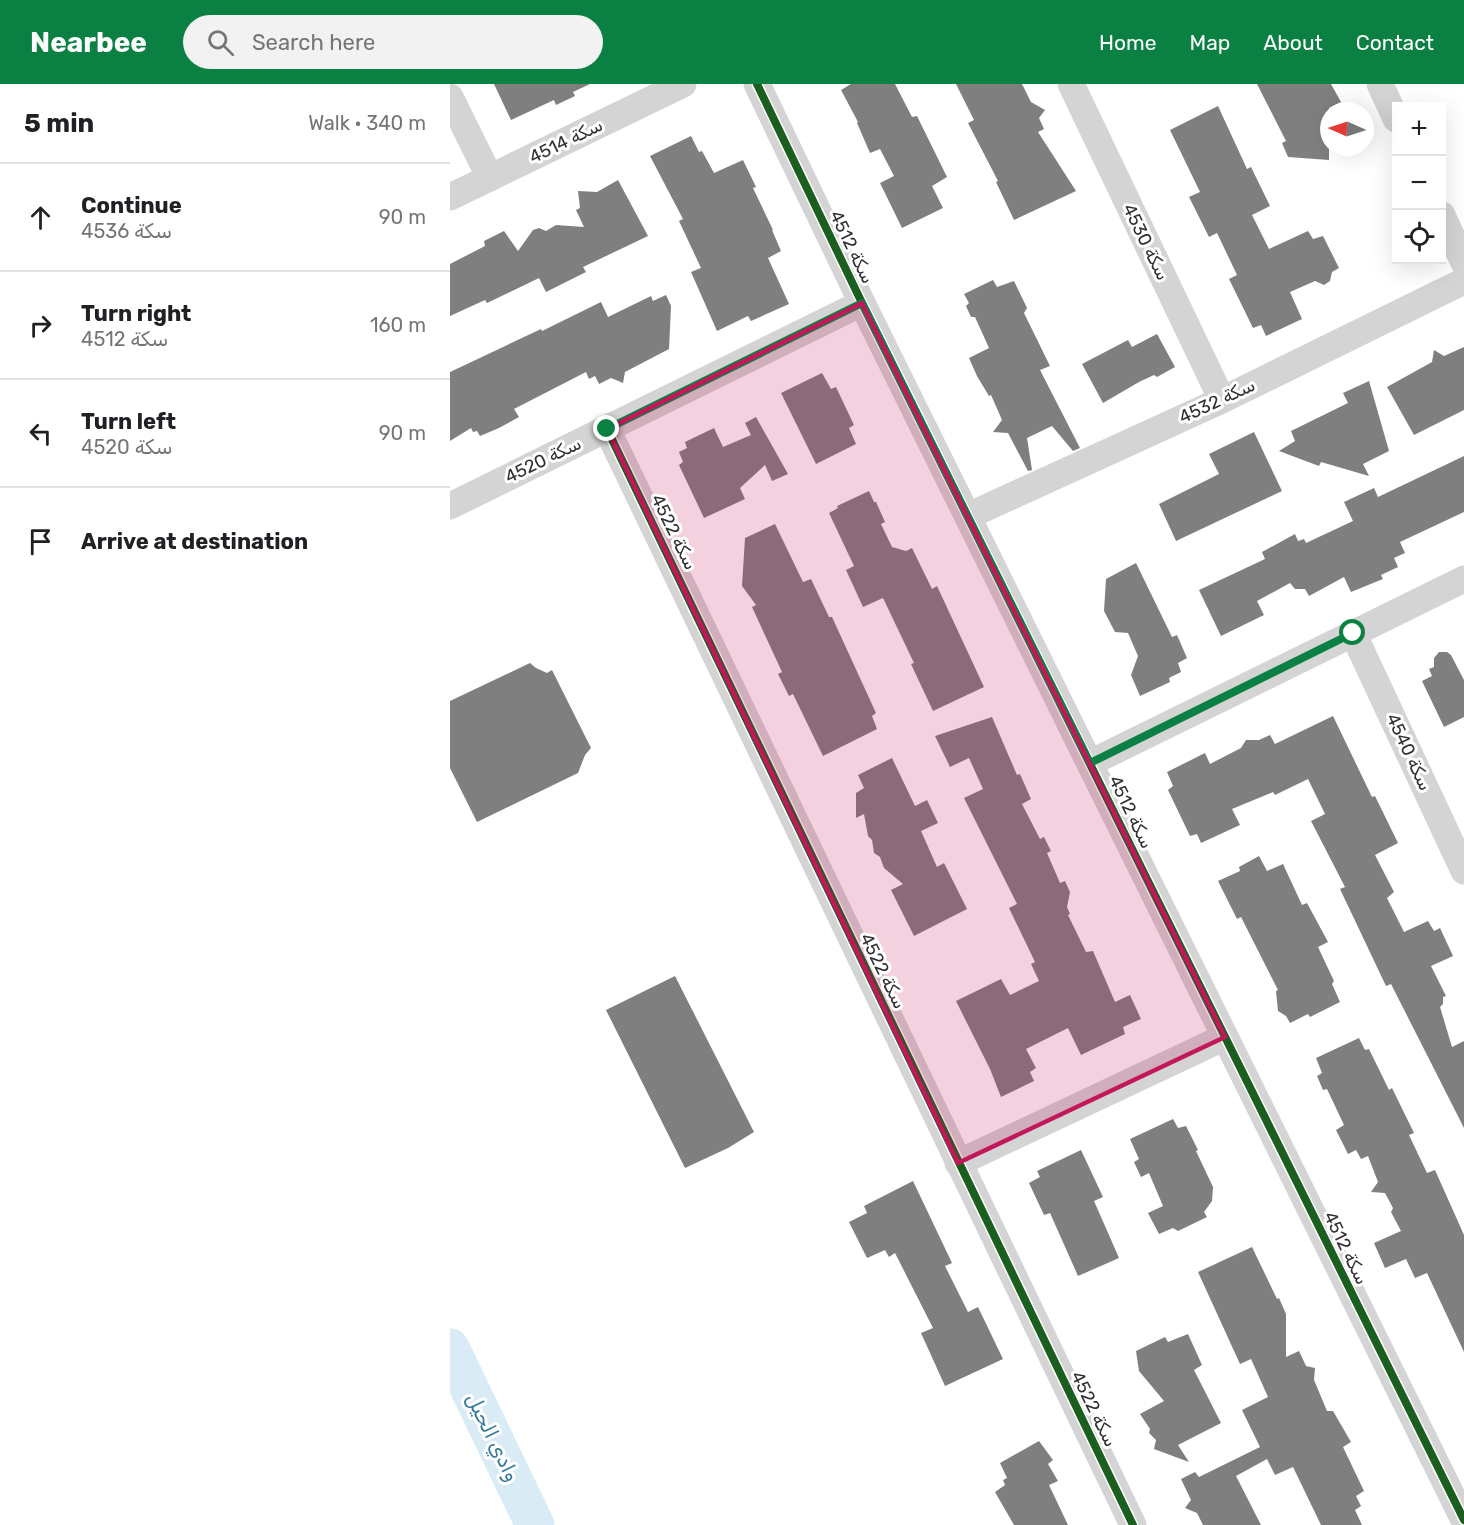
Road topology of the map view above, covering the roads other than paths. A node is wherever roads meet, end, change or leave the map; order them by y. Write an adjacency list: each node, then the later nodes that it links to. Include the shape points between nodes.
1 (683, 84): 7 (street, سكة 4514)
2 (757, 84): 12 (street, سكة 4512)
3 (1071, 84): 13 (street, سكة 4530)
4 (1380, 84): 6 (street)
5 (450, 97): 7 (street)
6 (1392, 110)
7 (490, 178): 8 (street, سكة 4514)
8 (450, 197)
9 (1446, 224): 10 (street)
10 (1464, 263)
11 (1464, 282): 13 (street, سكة 4532)
12 (862, 303): 14 (street, سكة 4520); 16 (street, سكة 4512)
13 (1222, 400): 16 (street, سكة 4532)
14 (607, 429): 15 (street, سكة 4520); 22 (street, سكة 4522)
15 (450, 506)
16 (968, 516): 19 (street, سكة 4512)
17 (1464, 579): 18 (street)
18 (1353, 633): 19 (street); 20 (street, سكة 4540)
19 (1090, 763): 21 (street, سكة 4512)
20 (1464, 871)
21 (1225, 1037): 22 (street); 23 (street, سكة 4512)
22 (958, 1163): 24 (street, سكة 4522)
23 (1463, 1516)
24 (1133, 1525)

